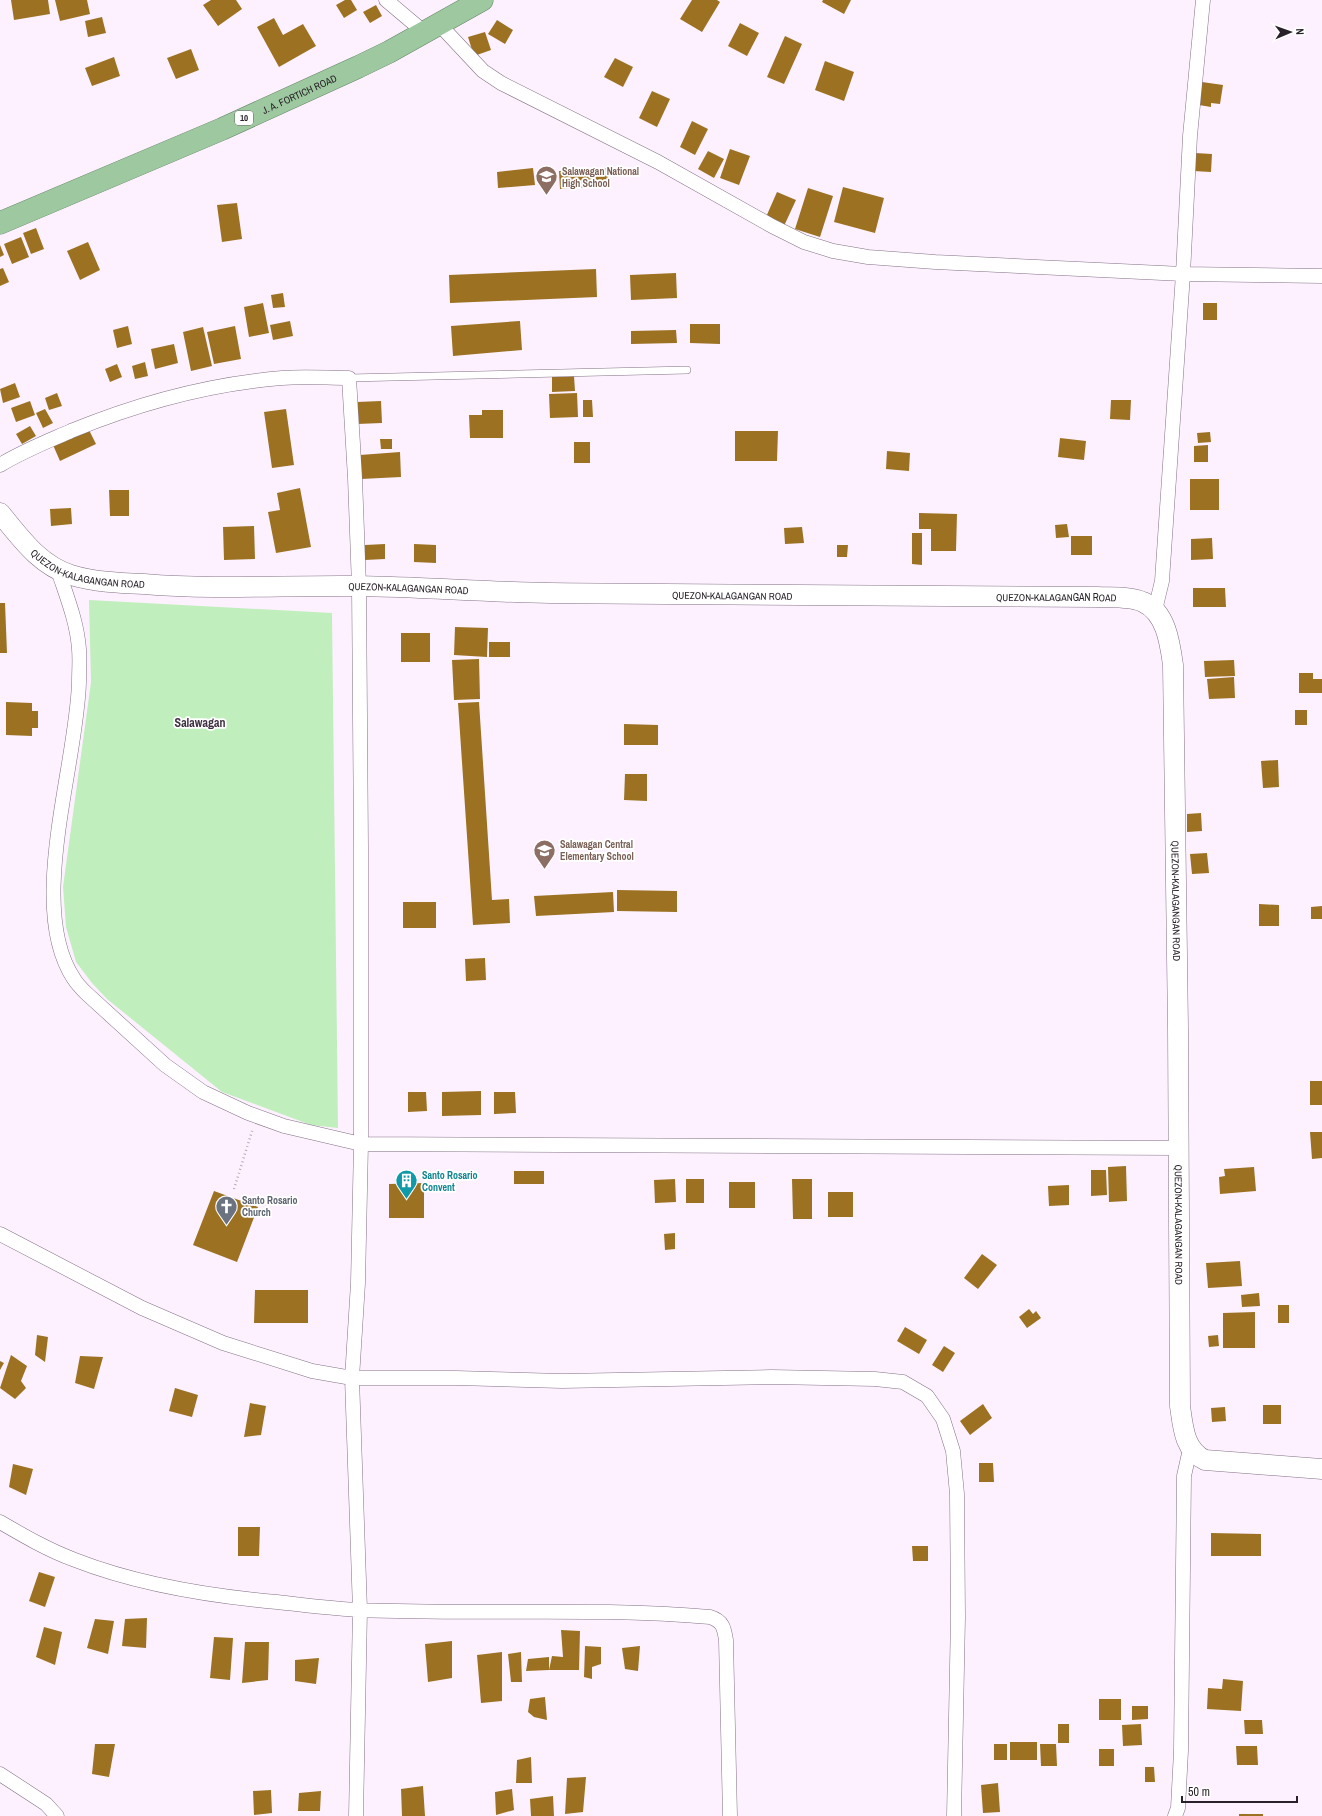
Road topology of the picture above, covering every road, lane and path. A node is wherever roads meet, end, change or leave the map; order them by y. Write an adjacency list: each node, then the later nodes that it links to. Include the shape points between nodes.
1 (386, 0): 4 (street)
2 (482, 0): 4 (highway, J. A. FORTICH ROAD / 10)
3 (1202, 0): 6 (street, via 1190,136)
4 (432, 28): 5 (highway, J. A. FORTICH ROAD / 10, via 389,52 222,129); 6 (street, via 501,83 658,162 804,242 833,251 868,257 927,262)
5 (0, 223)
6 (1183, 274): 7 (street); 14 (street, via 1162,581)
7 (1322, 276)
8 (687, 370): 9 (lane)
9 (349, 378): 10 (street, via 283,377 214,386 144,404 92,423 22,452); 13 (street)
10 (0, 465)
11 (0, 513): 12 (main road, QUEZON-KALAGANGAN ROAD, via 25,544)
12 (58, 570): 13 (main road, QUEZON-KALAGANGAN ROAD, via 110,582 182,587); 15 (street, via 73,614 79,648 74,736 53,888 54,917 64,962 74,980 86,993 165,1064 203,1092)
13 (360, 586): 14 (main road, QUEZON-KALAGANGAN ROAD, via 545,593 1097,597 1142,601); 16 (street)
14 (1155, 610): 17 (main road, QUEZON-KALAGANGAN ROAD, via 1170,640 1173,665)
15 (257, 1117): 16 (street, via 290,1128); 18 (path)
16 (361, 1144): 17 (street); 20 (street, via 358,1283)
17 (1178, 1148): 21 (main road, QUEZON-KALAGANGAN ROAD, via 1180,1406)
18 (234, 1189)
19 (0, 1234): 20 (street, via 142,1308 224,1343 312,1371)
20 (352, 1378): 24 (street); 29 (street, via 562,1381 770,1377 875,1379 902,1382 926,1396 943,1419 953,1451 957,1494 958,1617)
21 (1190, 1449): 22 (main road, via 1205,1460); 30 (street, via 1184,1476 1181,1752 1178,1808)
22 (1322, 1469)
23 (0, 1522): 24 (street, via 74,1560 108,1572 173,1588 243,1599)
24 (360, 1610): 27 (street); 28 (street, via 642,1612 710,1617 719,1620 724,1627 726,1640)
25 (0, 1774): 26 (street, via 46,1804)
26 (57, 1816)
27 (356, 1816)
28 (730, 1816)
29 (954, 1816)
30 (1175, 1816)

